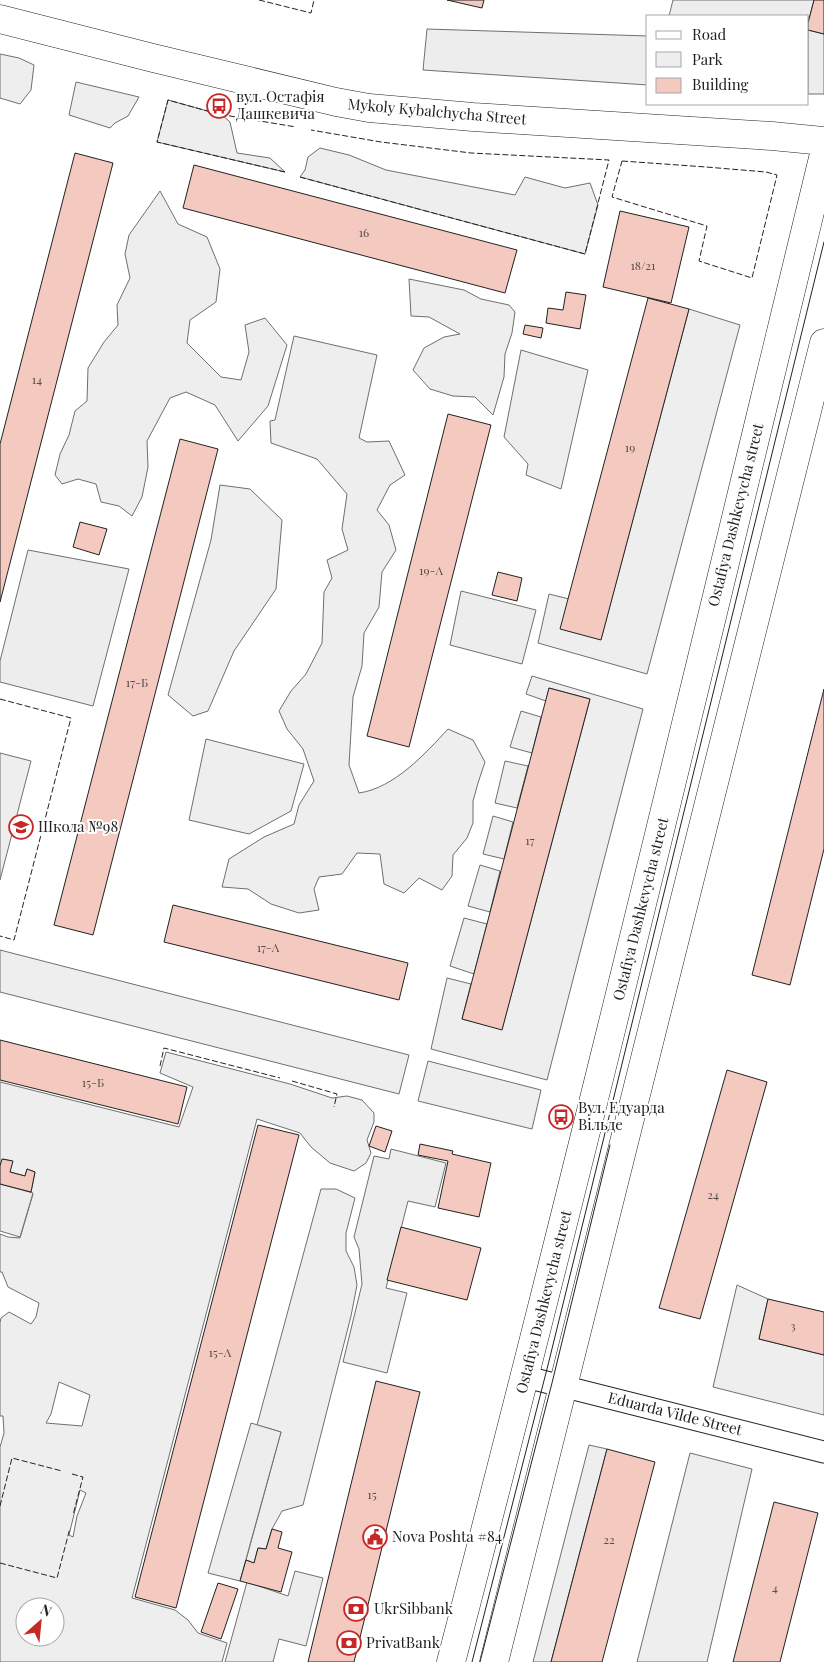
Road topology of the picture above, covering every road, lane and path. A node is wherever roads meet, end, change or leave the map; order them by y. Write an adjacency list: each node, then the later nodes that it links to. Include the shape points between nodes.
1 (0, 20): 2 (street, Mykoly Kybalchycha Street, via 369,108)
2 (824, 141)
3 (824, 154): 5 (street, Ostafiya Dashkevycha street)
4 (824, 343): 6 (street)
5 (526, 1377): 6 (street, Eduarda Vilde Street); 8 (street, Ostafiya Dashkevycha street)
6 (563, 1386): 7 (street, Eduarda Vilde Street); 9 (street)
7 (824, 1452)
8 (451, 1662)
9 (494, 1662)

